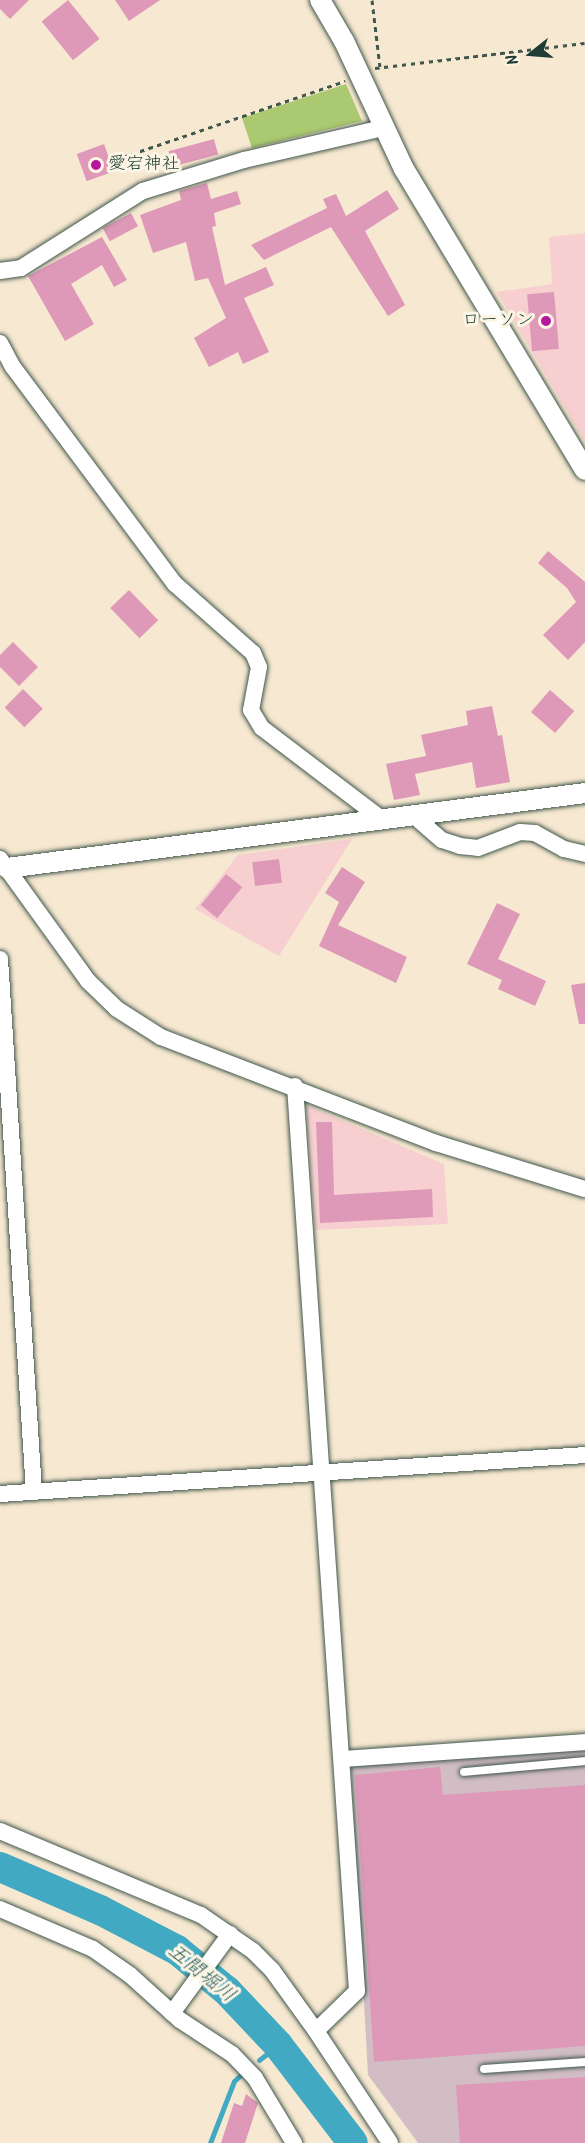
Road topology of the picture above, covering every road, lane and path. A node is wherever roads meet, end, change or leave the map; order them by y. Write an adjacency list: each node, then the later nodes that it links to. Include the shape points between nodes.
1 (320, 0): 5 (street, via 344,41)
2 (372, 0): 3 (path, via 380,67)
3 (585, 43)
4 (350, 80): 6 (path)
5 (382, 128): 7 (street, via 244,160 144,191 21,268); 9 (street)
6 (123, 158)
7 (0, 271)
8 (0, 343): 12 (street, via 175,584 253,653 258,667 251,710 262,728)
9 (585, 470)
10 (585, 793): 11 (street)
11 (413, 815): 12 (street); 13 (street, via 442,840 460,846 478,848 520,832 535,833 564,849)
12 (380, 818): 14 (street)
13 (585, 854)
14 (3, 863): 16 (street, via 88,981 117,1009 160,1037)
15 (0, 959): 20 (street)
16 (296, 1086): 17 (street, via 436,1143); 19 (street)
17 (585, 1189)
18 (585, 1455): 19 (street)
19 (322, 1473): 20 (street); 23 (street)
20 (34, 1492): 21 (street)
21 (0, 1494)
22 (585, 1742): 23 (street)
23 (344, 1760): 30 (street, via 357,1991)
24 (585, 1761): 25 (lane)
25 (464, 1772)
26 (0, 1831): 28 (street, via 201,1916)
27 (0, 1909): 29 (street, via 93,1949)
28 (229, 1937): 29 (street); 30 (street, via 272,1970)
29 (175, 2009): 33 (street, via 248,2070)
30 (316, 2031): 34 (street)
31 (585, 2061): 32 (lane)
32 (484, 2069)
33 (288, 2140)
34 (390, 2143)

